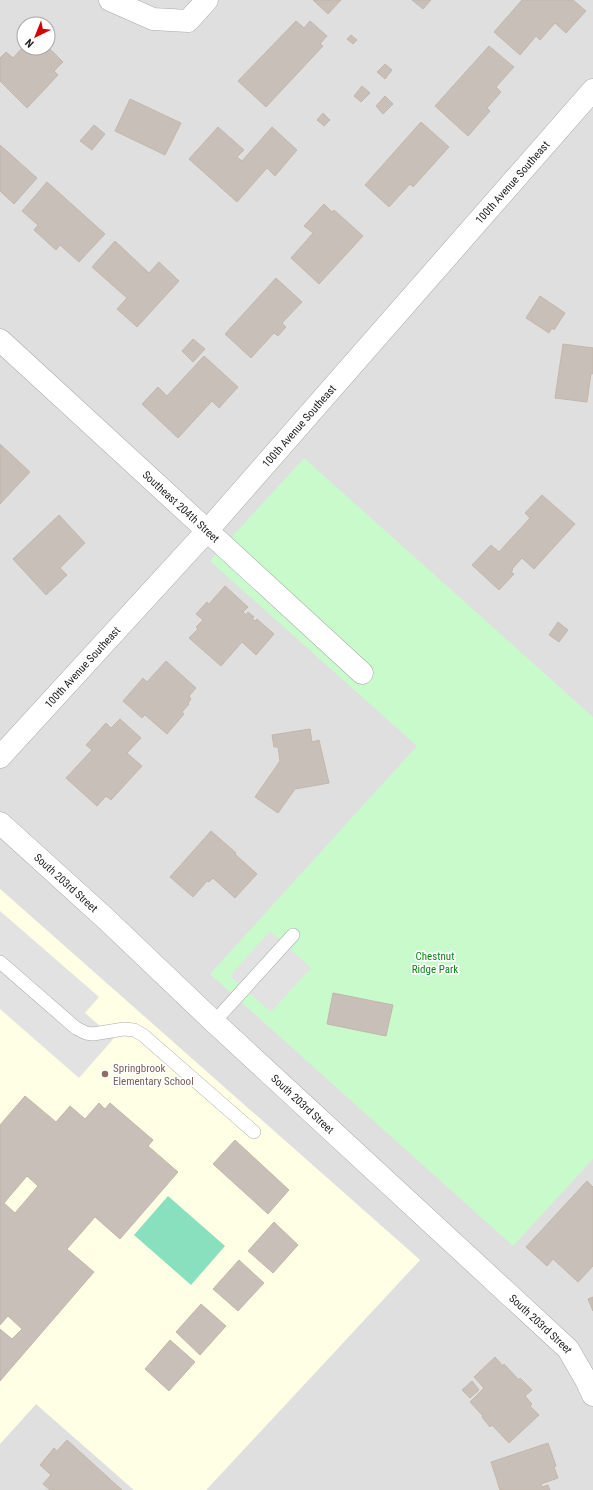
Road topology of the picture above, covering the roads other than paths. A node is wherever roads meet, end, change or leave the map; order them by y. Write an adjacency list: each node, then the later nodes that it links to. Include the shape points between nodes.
1 (110, 0): 2 (street, via 152,19 188,21)
2 (207, 0)
3 (593, 90): 5 (street, 100th Avenue Southeast)
4 (0, 340): 5 (street, Southeast 204th Street)
5 (207, 531): 6 (street, Southeast 204th Street); 7 (street, 100th Avenue Southeast)
6 (362, 673)
7 (0, 757)
8 (0, 823): 11 (street, South 203rd Street)
9 (293, 935): 11 (lane)
10 (0, 962): 12 (lane, via 76,1028 93,1034 124,1028 143,1035)
11 (214, 1022): 13 (street, South 203rd Street, via 568,1349)
12 (254, 1132)
13 (593, 1395)

